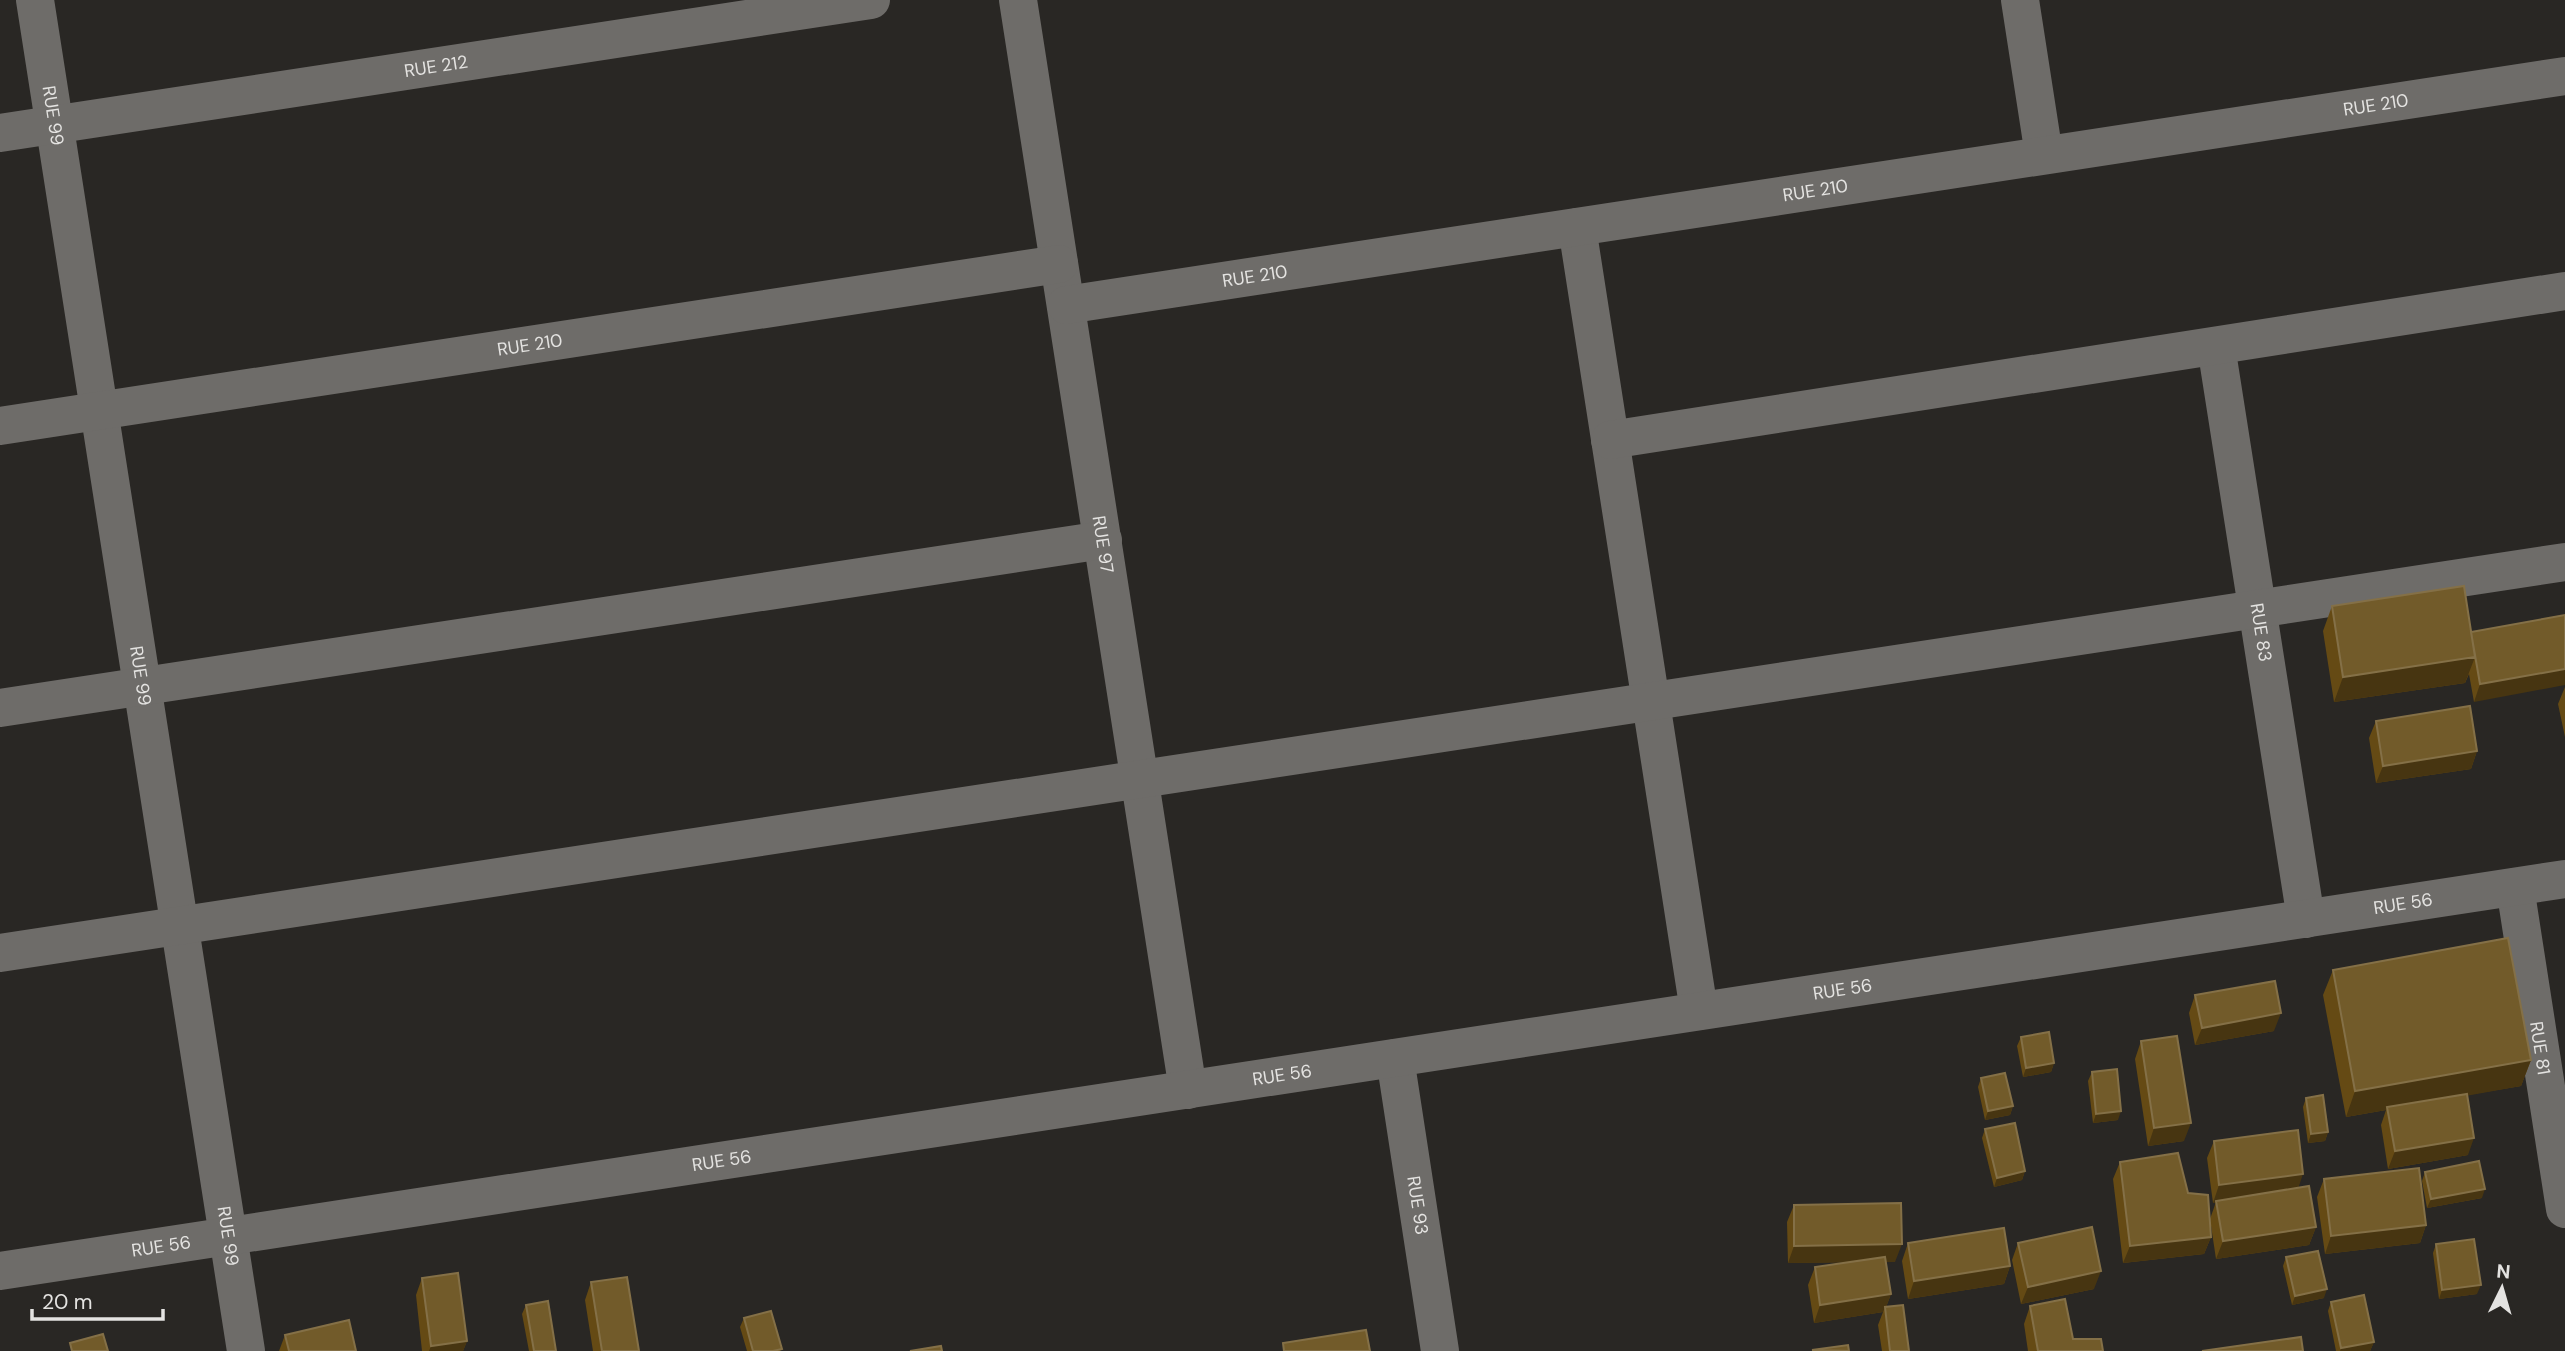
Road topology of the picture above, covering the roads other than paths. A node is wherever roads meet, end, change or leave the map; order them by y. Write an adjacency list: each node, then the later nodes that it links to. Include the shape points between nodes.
1 (35, 0): 6 (street, RUE 99)
2 (871, 0): 6 (street, RUE 212)
3 (1018, 0): 10 (street, RUE 97)
4 (2020, 0): 8 (street)
5 (2565, 76): 8 (street, RUE 210)
6 (54, 124): 7 (street, RUE 212); 14 (street, RUE 99)
7 (0, 133)
8 (2044, 155): 9 (street, RUE 210)
9 (1577, 227): 12 (street, RUE 210); 16 (street)
10 (1059, 264): 12 (street, RUE 97); 14 (street, RUE 210)
11 (2565, 291): 13 (street)
12 (1066, 305): 17 (street, RUE 97)
13 (2216, 346): 16 (street); 19 (street, RUE 83)
14 (99, 411): 15 (street, RUE 210); 20 (street, RUE 99)
15 (0, 426)
16 (1610, 440): 21 (street)
17 (1103, 541): 20 (street); 23 (street, RUE 97)
18 (2565, 562): 19 (street)
19 (2257, 609): 21 (street); 26 (street, RUE 83)
20 (142, 687): 22 (street); 27 (street, RUE 99)
21 (1651, 701): 23 (street); 29 (street)
22 (0, 709)
23 (1139, 779): 27 (street); 31 (street, RUE 97)
24 (2565, 879): 25 (street, RUE 56)
25 (2515, 887): 26 (street, RUE 56); 32 (street, RUE 81)
26 (2305, 919): 29 (street, RUE 56)
27 (179, 926): 28 (street); 33 (street, RUE 99)
28 (0, 953)
29 (1699, 1012): 30 (street, RUE 56)
30 (1395, 1058): 31 (street, RUE 56); 36 (street, RUE 93)
31 (1188, 1090): 33 (street, RUE 56)
32 (2565, 1209)
33 (228, 1236): 34 (street, RUE 56); 35 (street, RUE 99)
34 (0, 1271)
35 (246, 1351)
36 (1440, 1351)

